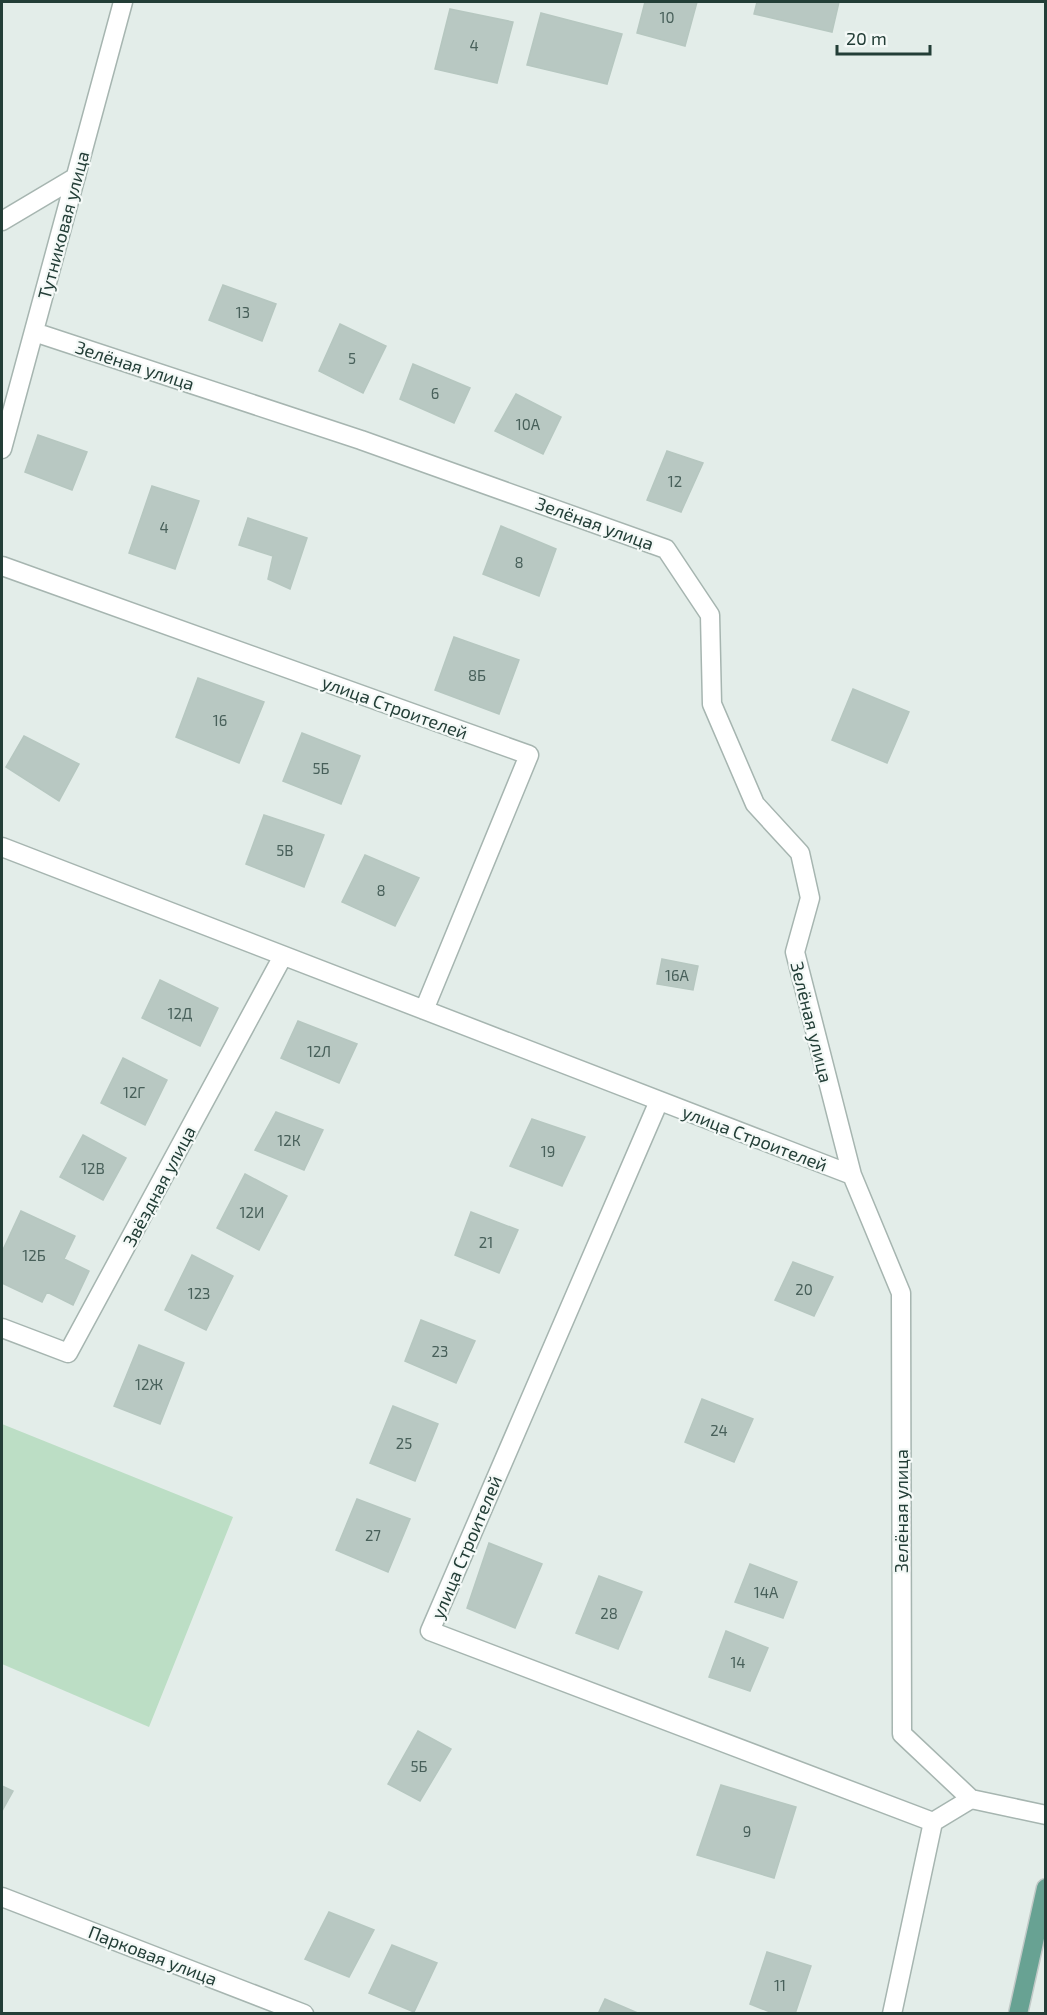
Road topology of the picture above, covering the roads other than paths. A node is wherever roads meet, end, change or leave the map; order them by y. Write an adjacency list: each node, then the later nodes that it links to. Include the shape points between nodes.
1 (123, 2): 2 (street, Тутниковая улица)
2 (76, 177): 3 (street); 4 (street, Тутниковая улица)
3 (2, 220)
4 (34, 332): 5 (street, Тутниковая улица); 11 (street, Зелёная улица, via 361,440 666,549 710,615 712,704 755,804 800,853 810,898 795,952)
5 (2, 449)
6 (2, 566): 9 (street, улица Строителей, via 528,755)
7 (2, 847): 8 (street, улица Строителей)
8 (283, 956): 9 (street, улица Строителей); 12 (street, Звёздная улица, via 68,1353)
9 (424, 1010): 10 (street, улица Строителей)
10 (659, 1101): 11 (street, улица Строителей); 15 (street, улица Строителей, via 430,1631)
11 (852, 1175): 13 (street, Зелёная улица, via 902,1293 902,1734)
12 (2, 1328)
13 (971, 1799): 14 (street); 15 (street)
14 (1046, 1815)
15 (933, 1822): 19 (street)
16 (1046, 1888): 20 (main road)
17 (2, 1897): 18 (street, Парковая улица)
18 (304, 2013)
19 (892, 2013)
20 (1018, 2013)

